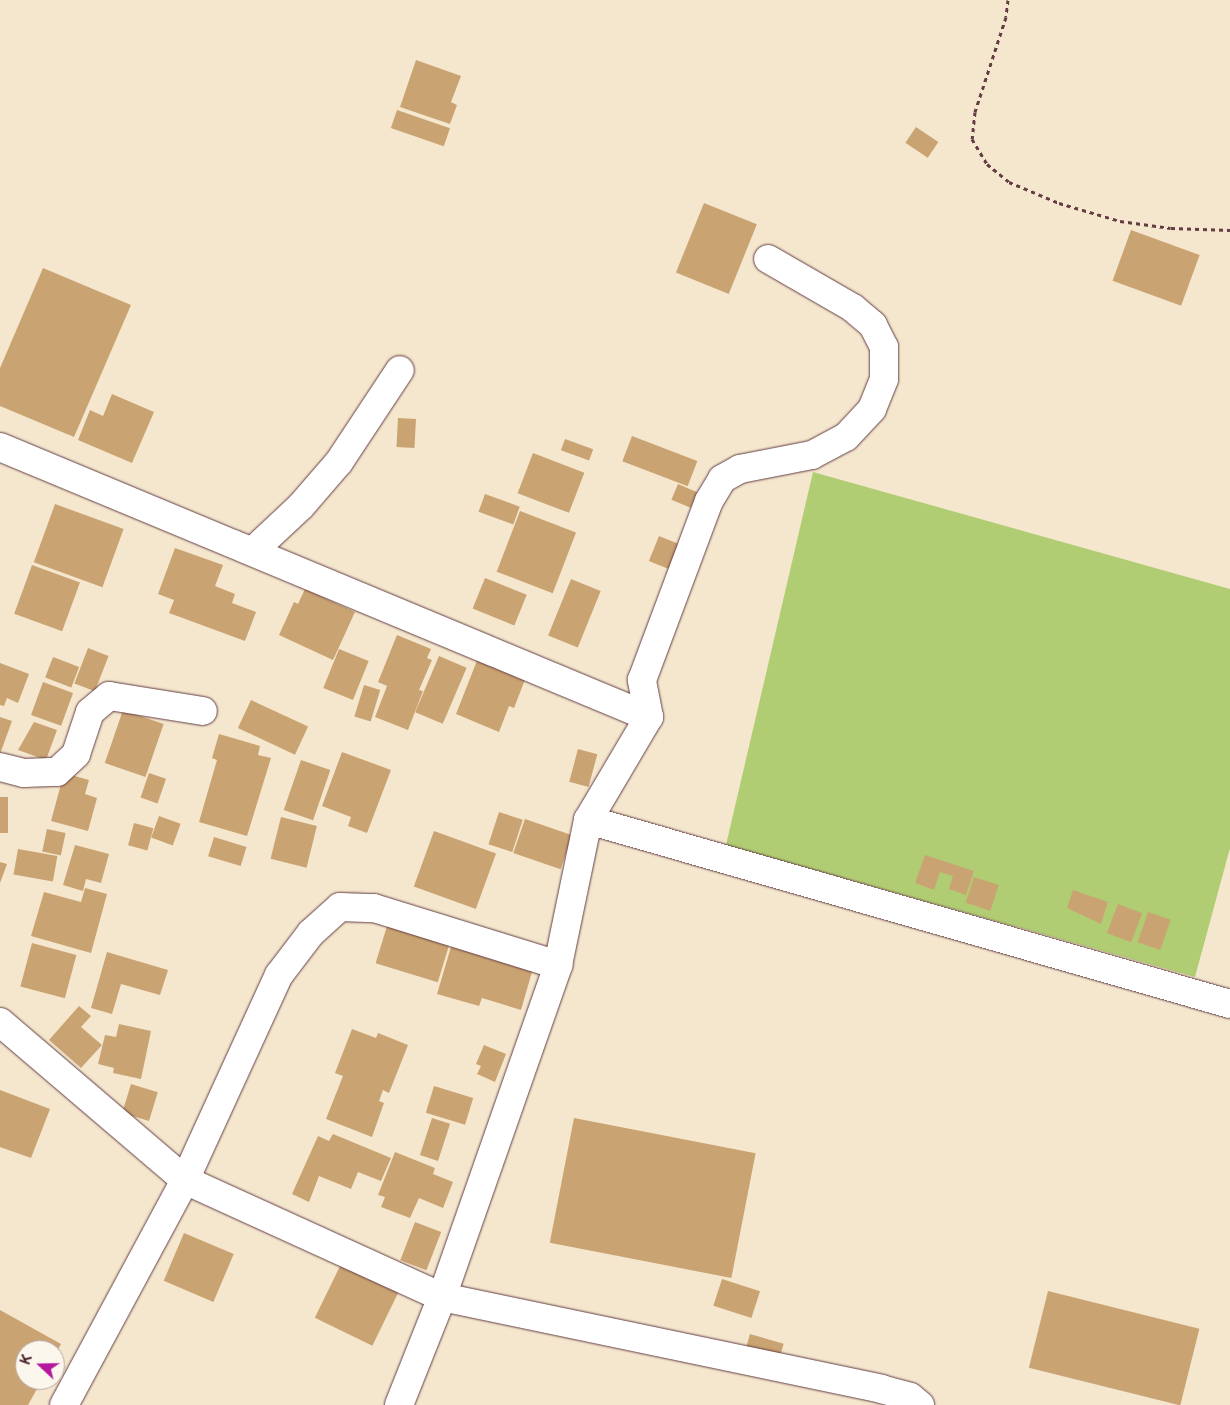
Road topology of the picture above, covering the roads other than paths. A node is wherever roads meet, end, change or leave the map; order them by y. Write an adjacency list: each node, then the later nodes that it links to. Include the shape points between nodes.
1 (768, 259): 6 (street, via 854,308 873,325 884,347 884,380 872,408 846,437 812,455 740,469 722,479 710,501 642,680)
2 (400, 370): 4 (street, via 339,462 301,506)
3 (0, 447): 4 (street)
4 (254, 550): 6 (street)
5 (203, 711): 7 (street, via 109,696 90,712 76,754 56,772 24,773)
6 (649, 716): 8 (street)
7 (0, 768)
8 (588, 820): 9 (street); 10 (street)
9 (558, 964): 12 (street, via 374,908 340,907 311,933 279,975); 13 (street)
10 (1230, 1004)
11 (0, 1022): 12 (street)
12 (185, 1180): 13 (street); 14 (street)
13 (442, 1297): 15 (street); 16 (street, via 881,1389 910,1397)
14 (64, 1405)
15 (399, 1405)
16 (920, 1405)

